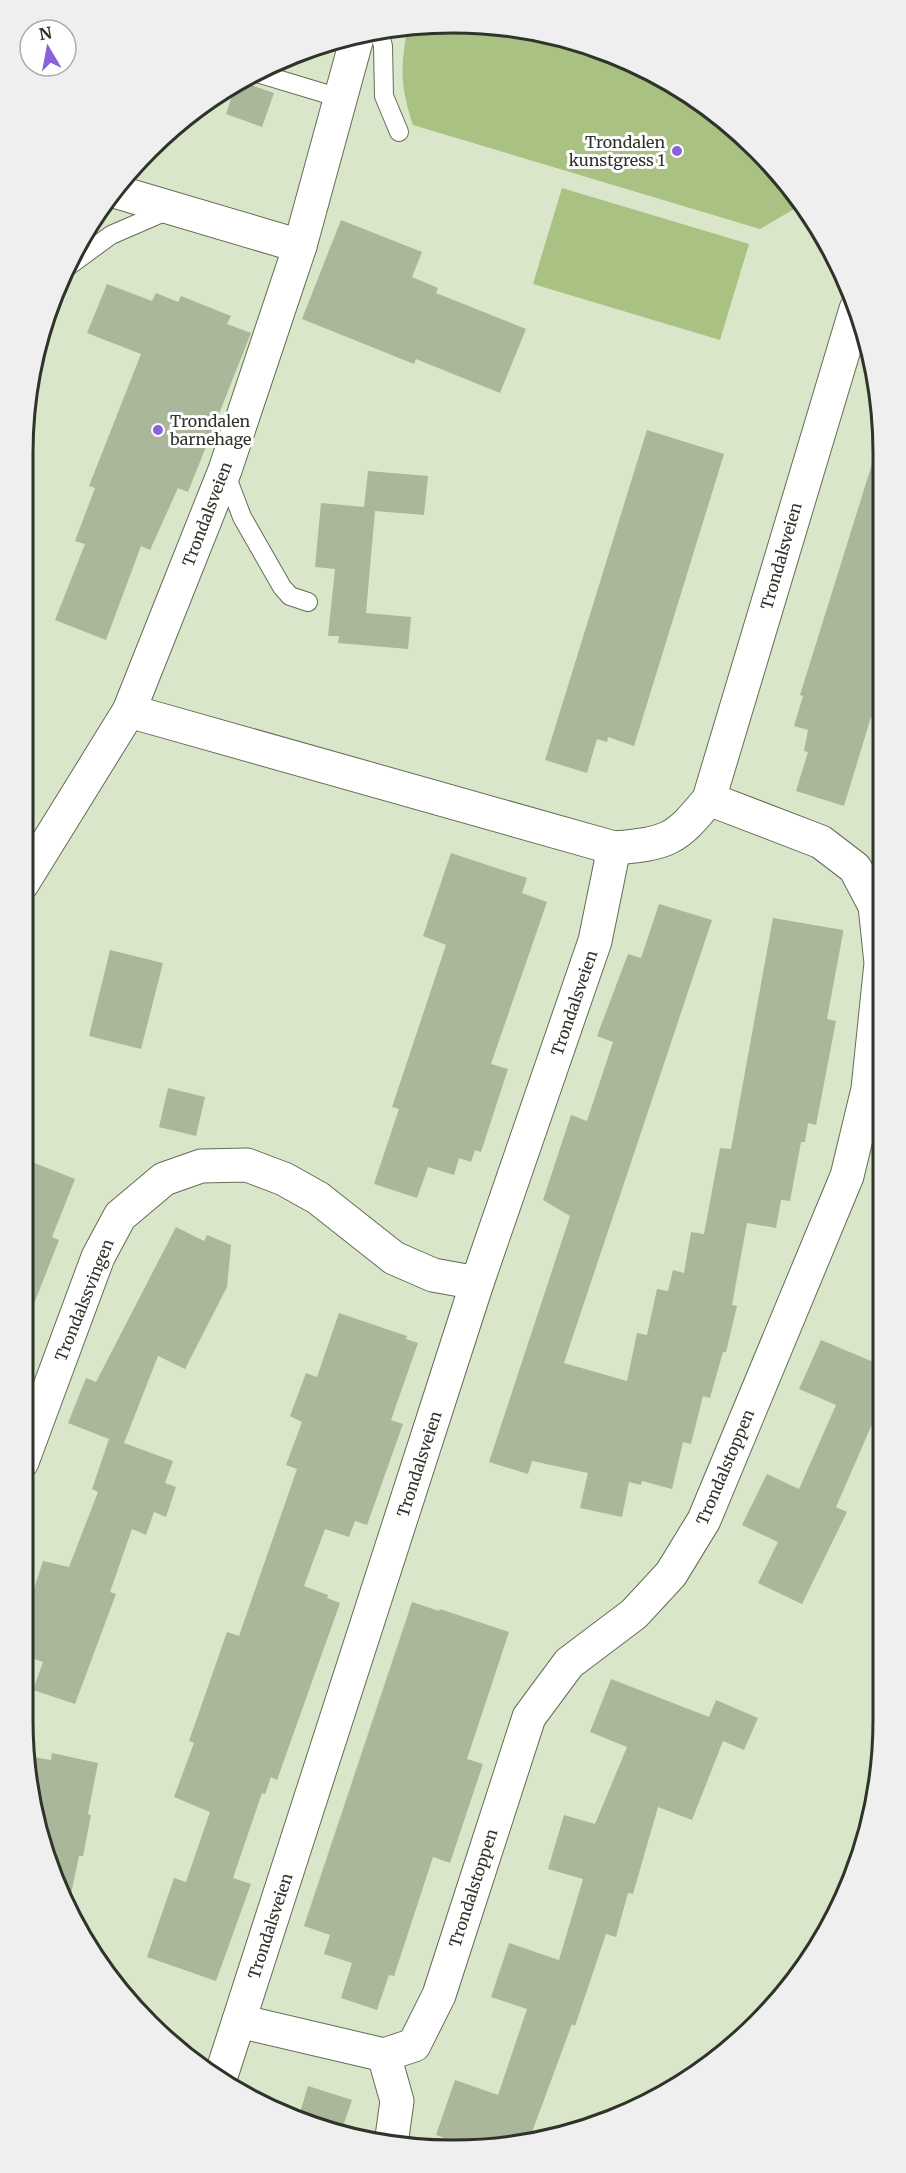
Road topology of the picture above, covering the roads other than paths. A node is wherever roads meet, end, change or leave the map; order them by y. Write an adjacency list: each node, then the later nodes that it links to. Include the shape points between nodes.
1 (381, 39): 5 (lane, via 384,96)
2 (355, 45): 4 (street, Trondalsveien)
3 (267, 76): 4 (lane)
4 (340, 98): 8 (street, Trondalsveien)
5 (399, 132)
6 (123, 194): 7 (street)
7 (173, 208): 8 (street); 9 (lane, via 111,235)
8 (300, 246): 11 (street, Trondalsveien)
9 (81, 258)
10 (852, 322): 14 (street, Trondalsveien)
11 (225, 470): 12 (lane, via 242,517 282,587 290,596); 13 (street, Trondalsveien)
12 (308, 602)
13 (129, 711): 15 (street, Trondalsveien); 17 (street, Trondalsveien)
14 (709, 799): 15 (street, Trondalsveien, via 684,830 654,844); 16 (street, Trondalstoppen)
15 (614, 848): 20 (street, Trondalsveien, via 596,941)
16 (868, 864): 18 (street, Trondalstoppen)
17 (33, 867)
18 (873, 894)
19 (873, 1041): 23 (street, Trondalstoppen, via 868,1089 847,1176 704,1520 671,1574 634,1614 569,1663 529,1717 439,1995 414,2045)
20 (477, 1283): 21 (street, Trondalssvingen, via 432,1275 394,1258 318,1198 284,1179 247,1165 201,1166 164,1179 120,1216 98,1257); 22 (street, Trondalsveien)
21 (33, 1432)
22 (239, 2021): 23 (street); 24 (street, Trondalsveien)
23 (384, 2055): 25 (street, via 397,2101)
24 (223, 2071)
25 (392, 2135)

